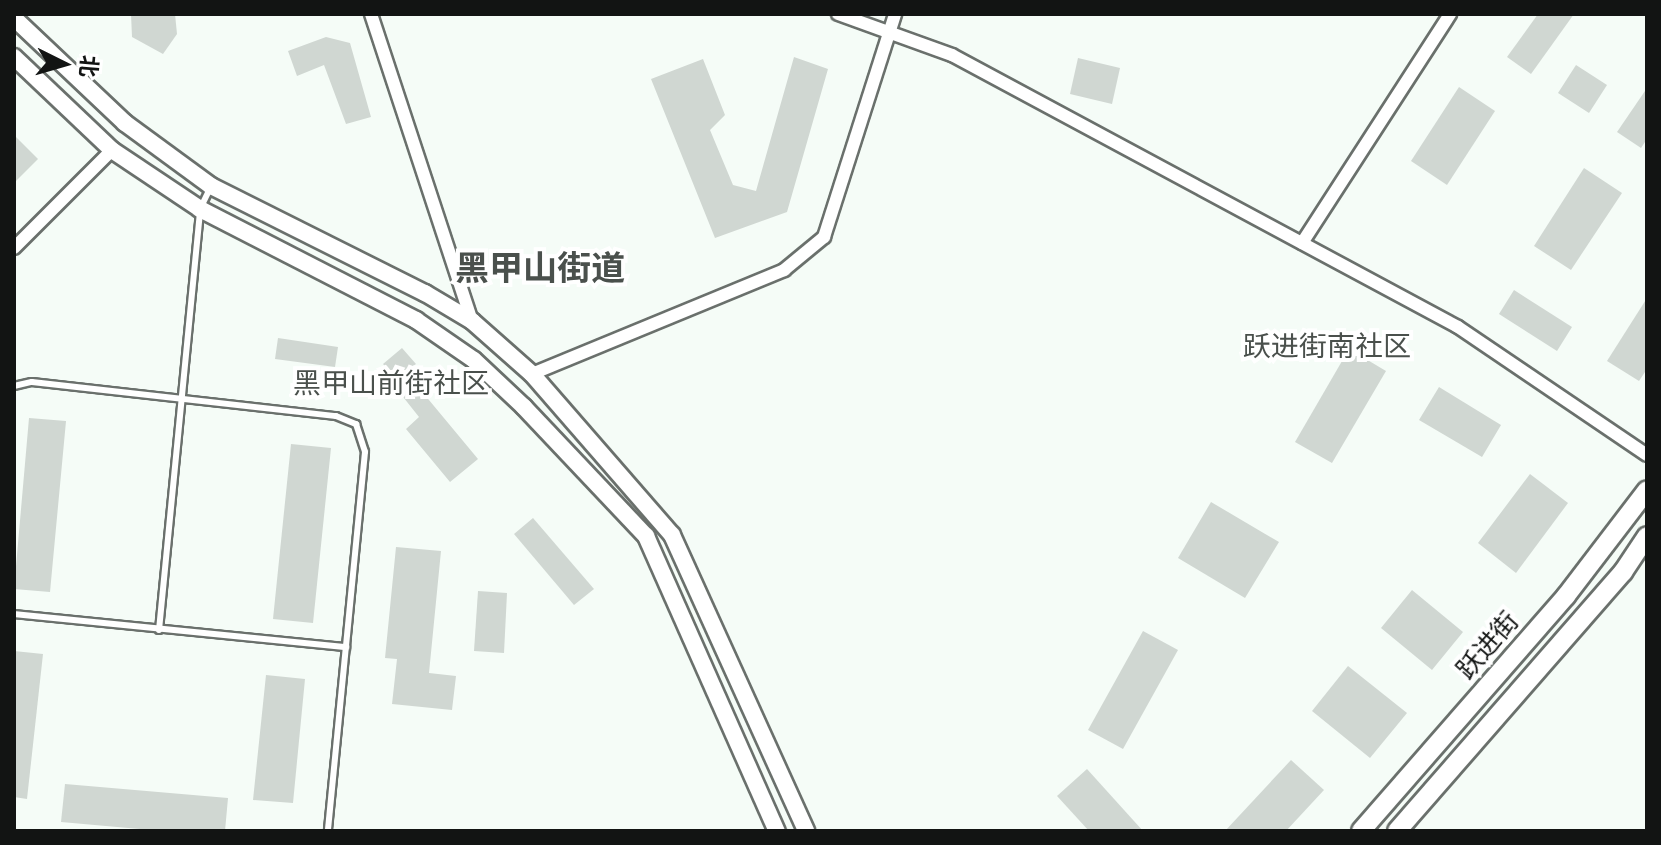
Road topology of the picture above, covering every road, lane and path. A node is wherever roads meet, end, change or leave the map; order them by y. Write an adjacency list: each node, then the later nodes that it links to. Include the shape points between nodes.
1 (371, 14): 13 (street)
2 (838, 14): 6 (street)
3 (895, 14): 6 (street)
4 (1450, 14): 11 (street)
5 (14, 18): 9 (street, via 125,123)
6 (890, 33): 11 (street, via 952,55); 14 (street, via 824,237 784,270)
7 (14, 57): 8 (street)
8 (112, 150): 10 (street); 12 (street)
9 (211, 186): 10 (lane); 13 (street)
10 (200, 209): 16 (lane); 24 (street, via 356,286 474,360 646,536)
11 (1302, 243): 17 (street, via 1458,327)
12 (14, 248)
13 (472, 321): 14 (street)
14 (532, 374): 25 (street, via 672,535)
15 (14, 386): 16 (lane, via 32,382)
16 (183, 400): 21 (lane); 22 (lane, via 336,416 356,424 365,452)
17 (1647, 455)
18 (1647, 490): 26 (main road, 跃进街, via 1566,596)
19 (1647, 536): 27 (main road, 跃进街, via 1623,572)
20 (14, 614): 21 (lane)
21 (159, 630): 22 (lane)
22 (346, 647): 23 (lane)
23 (328, 831)
24 (777, 831)
25 (806, 831)
26 (1361, 831)
27 (1397, 831)

